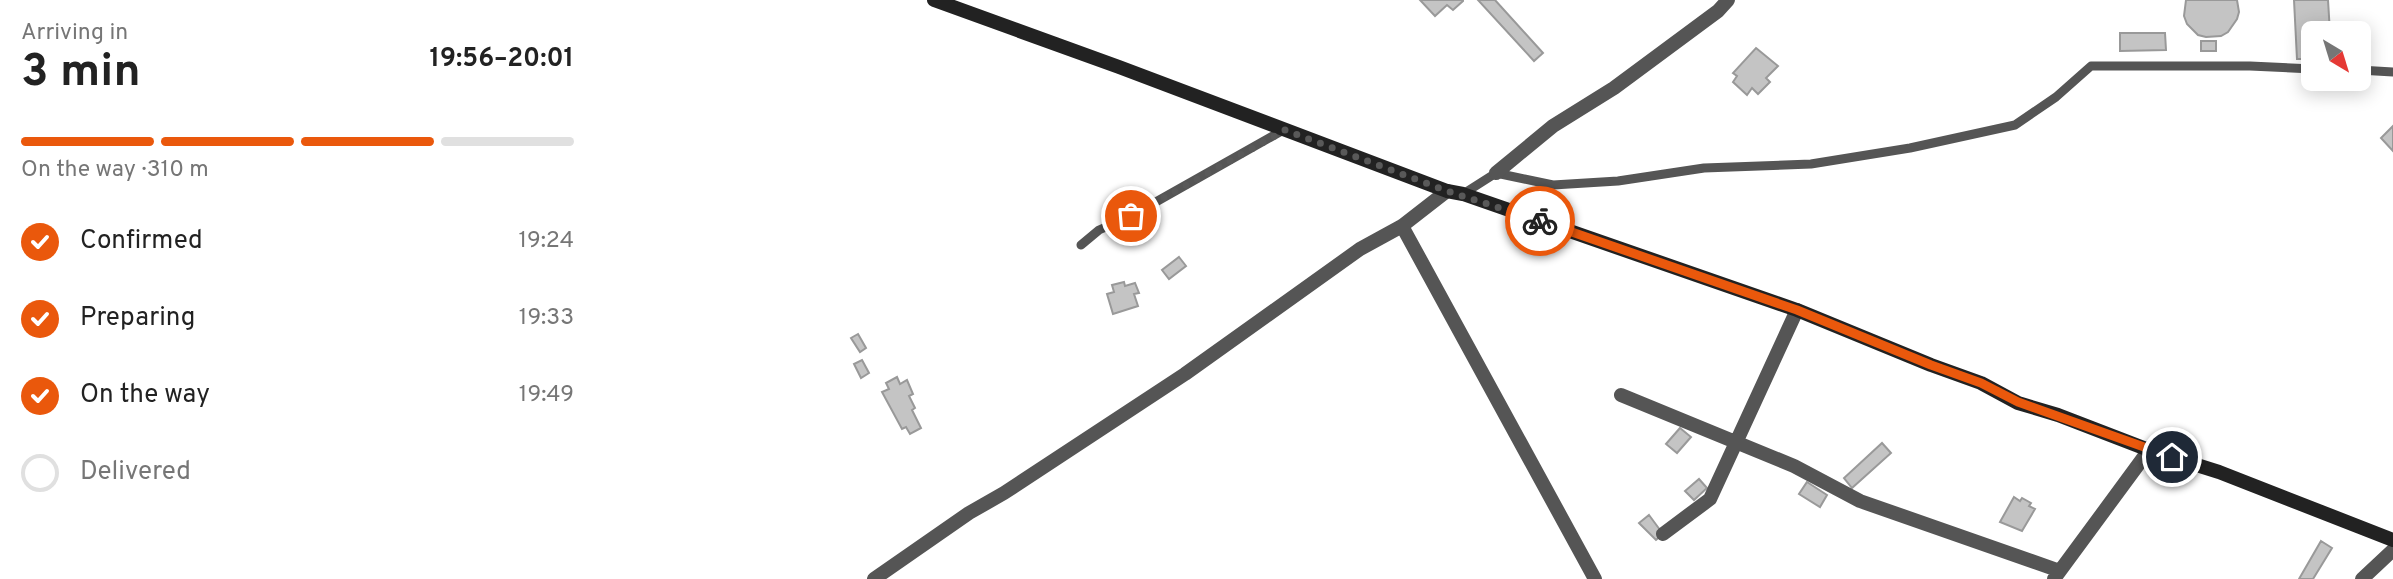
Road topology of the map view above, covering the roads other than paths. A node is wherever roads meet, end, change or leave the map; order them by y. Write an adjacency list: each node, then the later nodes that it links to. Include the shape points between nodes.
1 (934, 0): 6 (main road)
2 (1728, 0): 7 (street, via 1614,88 1553,126)
3 (2301, 68): 7 (lane, via 2091,66 2015,125 1811,164 1704,168 1553,186)
4 (2371, 71): 5 (lane)
5 (2393, 72)
6 (1285, 130): 8 (main road); 11 (lane, via 1099,230)
7 (1496, 173): 9 (lane)
8 (1447, 191): 9 (main road); 10 (street)
9 (1463, 194): 12 (main road)
10 (1402, 226): 20 (street, via 1360,249 1185,374); 21 (street)
11 (1081, 245)
12 (1797, 310): 14 (street); 15 (main road, via 2018,402)
13 (1621, 395): 14 (street)
14 (1738, 441): 16 (street, via 1710,499); 19 (street, via 1860,501)
15 (2148, 450): 17 (main road, via 2219,472); 19 (street)
16 (1663, 534)
17 (2393, 540)
18 (2393, 550): 22 (street)
19 (2057, 575)
20 (874, 579)
21 (1595, 579)
22 (2363, 579)

